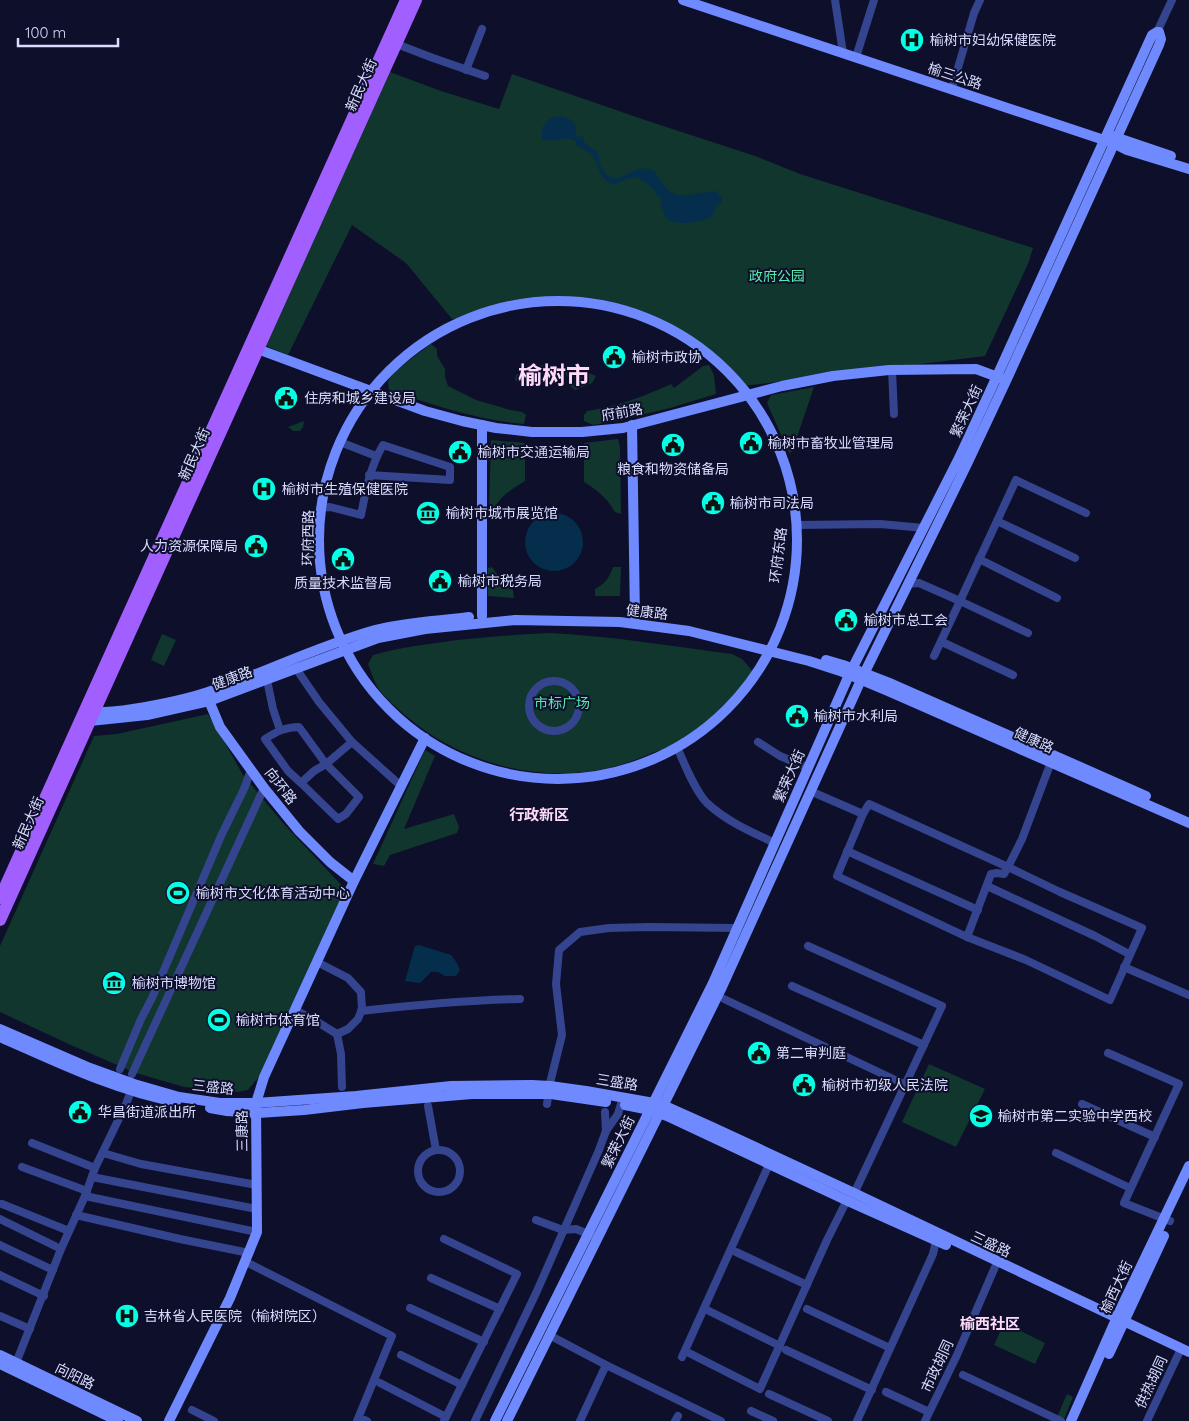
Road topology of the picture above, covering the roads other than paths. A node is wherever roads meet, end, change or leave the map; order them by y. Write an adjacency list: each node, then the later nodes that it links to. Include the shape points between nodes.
1 (406, 0): 11 (main road, 新民大街)
2 (416, 0): 11 (main road, 新民大街)
3 (683, 0): 12 (main road, 榆三公路)
4 (700, 0): 12 (main road, 榆三公路)
5 (835, 0): 12 (street)
6 (874, 0): 13 (street)
7 (980, 0): 16 (street)
8 (1172, 0): 10 (street)
9 (482, 29): 14 (street)
10 (1157, 32): 17 (main road, 繁荣大街, via 1161,39)
11 (392, 42): 14 (street); 21 (main road, 新民大街)
12 (842, 50): 13 (main road, 榆三公路)
13 (856, 55): 16 (main road, 榆三公路); 17 (main road, 榆三公路)
14 (466, 70): 15 (street)
15 (485, 76)
16 (953, 85): 17 (main road, 榆三公路)
17 (1110, 139): 18 (main road, 榆三公路); 19 (main road, 榆三公路, via 1127,150); 23 (main road, 繁荣大街)
18 (1189, 162)
19 (1189, 169)
20 (577, 301): 24 (main road, 环府西路, via 511,305 478,314 419,345); 25 (main road, 环府东路, via 610,306 673,329 727,369)
21 (253, 348): 24 (main road, 府前路); 56 (main road, 新民大街)
22 (892, 370): 23 (main road, 府前路, via 976,369); 25 (main road, 府前路, via 833,376); 26 (street)
23 (1002, 379): 36 (main road, 繁荣大街); 39 (main road, 繁荣大街, via 968,462)
24 (371, 391): 27 (main road, 府前路, via 425,411); 29 (main road, 环府西路)
25 (749, 394): 28 (main road, 府前路); 35 (main road, 环府东路, via 764,418 781,457 793,497)
26 (894, 414)
27 (482, 425): 28 (main road, 府前路, via 555,433); 42 (main road)
28 (632, 425): 43 (main road)
29 (340, 442): 30 (street); 32 (main road, 环府西路, via 326,479)
30 (376, 456): 31 (street); 31 (street, via 383,445 450,467 450,480)
31 (369, 475): 32 (street, via 361,515 330,507)
32 (321, 508): 46 (main road, 环府西路, via 319,545 322,578 329,610)
33 (1086, 513): 34 (street, via 1016,480)
34 (997, 521): 37 (street); 38 (street)
35 (796, 525): 36 (street, via 853,523); 47 (main road, 环府东路, via 780,632)
36 (924, 528): 50 (main road, 繁荣大街)
37 (1075, 558)
38 (979, 559): 40 (street); 41 (street)
39 (908, 584): 41 (street, via 919,583); 53 (main road, 繁荣大街)
40 (1056, 598)
41 (960, 601): 44 (street); 45 (street)
42 (482, 616): 43 (main road, 健康路, via 514,613); 46 (main road, 健康路, via 403,624 376,630)
43 (635, 618): 47 (main road, 健康路, via 688,626)
44 (1028, 633)
45 (942, 642): 48 (street); 52 (street)
46 (343, 646): 47 (main road, 健康路, via 425,629 514,620 658,626); 49 (main road, 健康路); 58 (main road, 环府西路, via 358,672 383,703)
47 (772, 648): 50 (main road, 健康路); 61 (main road, 环府东路, via 752,682 733,705 711,725)
48 (934, 656)
49 (293, 665): 51 (main road, 健康路); 59 (street)
50 (851, 672): 53 (main road, 健康路); 64 (main road, 繁荣大街)
51 (266, 675): 54 (main road, 健康路); 57 (street)
52 (1013, 675)
53 (862, 676): 62 (main road, 健康路); 70 (main road, 繁荣大街); 72 (main road, 健康路)
54 (208, 697): 56 (main road, 健康路, via 147,715); 65 (main road, 向环路, via 220,728)
55 (529, 708): 55 (street, via 537,688 550,682 570,687 579,706 578,714 569,726 555,731 540,727)
56 (87, 715): 79 (main road, 新民大街); 81 (main road, 新民大街)
57 (280, 730): 63 (street, via 299,727); 67 (street, via 265,740)
58 (425, 738): 66 (main road, 环府西路, via 484,767); 68 (main road, 三康路)
59 (352, 742): 63 (street); 68 (street)
60 (758, 742): 64 (street)
61 (677, 747): 66 (main road, 环府东路, via 632,768 603,775); 74 (street, via 706,802 749,831)
62 (1051, 762): 73 (main road, 健康路); 76 (street)
63 (326, 764): 67 (street); 67 (street, via 358,798 346,814 338,819)
64 (808, 768): 74 (main road, 繁荣大街)
65 (251, 770): 69 (main road, 向环路); 99 (street)
66 (543, 779)
67 (301, 783)
68 (401, 786): 77 (main road, 三康路)
69 (264, 788): 77 (main road, 向环路, via 299,831); 100 (street)
70 (810, 791): 71 (street); 109 (main road, 繁荣大街, via 722,987)
71 (863, 814): 75 (street); 76 (street, via 869,804)
72 (1189, 816)
73 (1189, 823)
74 (775, 843): 82 (main road, 繁荣大街)
75 (847, 851): 80 (street); 83 (street, via 837,876)
76 (1008, 867): 78 (street, via 1004,874 991,874); 85 (street, via 1142,928)
77 (354, 881): 86 (main road, 三康路)
78 (987, 886): 80 (street); 85 (street)
79 (0, 898)
80 (978, 910): 83 (street)
81 (0, 920)
82 (737, 928): 104 (street, via 610,928 580,932 559,950 556,984 562,1035); 109 (main road, 繁荣大街)
83 (967, 937): 87 (street, via 1026,960 1110,1000)
84 (808, 946): 97 (street, via 942,1006)
85 (1130, 954): 87 (street)
86 (317, 962): 92 (main road, 三康路); 93 (street, via 348,978 361,992)
87 (1124, 967): 89 (street)
88 (792, 986): 97 (street)
89 (1189, 996)
90 (520, 999): 93 (street, via 469,1000)
91 (724, 999): 101 (street)
92 (294, 1010): 95 (street); 108 (main road, 三康路, via 264,1077)
93 (362, 1011): 95 (street, via 348,1029)
94 (0, 1029): 102 (main road, 三盛路)
95 (337, 1034): 103 (street)
96 (0, 1037): 102 (main road, via 88,1075)
97 (924, 1045): 101 (street)
98 (1108, 1052): 112 (street, via 1179,1084)
99 (120, 1069)
100 (132, 1074)
101 (906, 1084): 125 (street)
102 (133, 1087): 108 (main road, 三盛路); 115 (street)
103 (342, 1087)
104 (548, 1095): 105 (main road, 三盛路); 108 (main road, 三盛路, via 451,1086); 109 (main road, 三盛路)
105 (621, 1104): 109 (main road, 三盛路); 111 (street)
106 (1082, 1104): 112 (street)
107 (428, 1106): 114 (street)
108 (255, 1108): 122 (main road, 三康路)
109 (657, 1108): 117 (main road, 三盛路); 135 (main road, 繁荣大街)
110 (605, 1112): 111 (street)
111 (606, 1132): 133 (street)
112 (1155, 1137): 123 (street)
113 (32, 1142): 120 (street)
114 (436, 1150): 114 (street, via 424,1156 418,1175 428,1189 443,1192 459,1179 459,1164 450,1153)
115 (103, 1153): 120 (street); 122 (street, via 141,1164)
116 (1056, 1153): 123 (street)
117 (771, 1159): 125 (main road, 三盛路); 157 (street, via 686,1355 760,1389)
118 (1189, 1166): 131 (main road, 榆西大街)
119 (22, 1167): 124 (street)
120 (93, 1172): 124 (street); 127 (street)
121 (1189, 1181): 131 (main road, 榆西大街)
122 (257, 1185): 127 (main road, 三康路)
123 (1130, 1188): 131 (street, via 1124,1203)
124 (86, 1194): 128 (street); 134 (street)
125 (850, 1198): 137 (main road, 三盛路); 146 (street); 153 (main road, 三盛路, via 940,1235)
126 (2, 1204): 132 (street)
127 (257, 1209): 134 (main road, 三康路)
128 (76, 1215): 132 (street); 141 (street)
129 (0, 1219): 139 (street)
130 (536, 1220): 133 (street)
131 (1167, 1220): 153 (main road, 榆西大街)
132 (69, 1230): 139 (street)
133 (563, 1230): 135 (street, via 576,1228); 181 (street, via 538,1291)
134 (257, 1232): 141 (main road, 三康路)
135 (593, 1236): 155 (main road, 繁荣大街); 182 (main road, 繁荣大街)
136 (444, 1239): 149 (street, via 517,1274)
137 (936, 1241): 142 (main road, 三盛路); 158 (street)
138 (0, 1245): 143 (street)
139 (61, 1249): 143 (street)
140 (736, 1252): 146 (street)
141 (247, 1257): 178 (main road, 三康路); 180 (street, via 392,1336)
142 (995, 1267): 153 (main road, 三盛路); 174 (street, 市政胡同)
143 (53, 1270): 147 (street)
144 (0, 1274): 147 (street)
145 (431, 1278): 149 (street)
146 (807, 1284): 157 (street)
147 (44, 1296): 154 (street)
148 (410, 1308): 156 (street)
149 (500, 1309): 156 (street)
150 (807, 1309): 158 (street)
151 (709, 1311): 157 (street)
152 (0, 1316): 154 (street)
153 (1119, 1322): 159 (main road, 三盛路); 191 (main road, 榆西大街); 192 (main road, 榆西大街)
154 (30, 1329): 163 (street)
155 (549, 1335): 165 (street); 183 (main road, 繁荣大街)
156 (484, 1342): 168 (street)
157 (783, 1348): 169 (street)
158 (890, 1348): 169 (street)
159 (1184, 1353): 162 (main road, 三盛路); 193 (street, 供热胡同)
160 (0, 1355): 163 (main road, 向阳路)
161 (401, 1355): 168 (street)
162 (1189, 1358)
163 (16, 1363): 177 (main road, 向阳路)
164 (0, 1364): 176 (main road, 向阳路)
165 (606, 1365): 184 (street); 185 (street)
166 (963, 1375): 190 (street)
167 (380, 1383): 175 (street)
168 (462, 1385): 175 (street)
169 (872, 1390): 188 (street)
170 (886, 1392): 174 (street)
171 (769, 1394): 187 (street)
172 (192, 1410): 179 (street)
173 (751, 1411): 186 (street)
174 (929, 1412): 189 (street, 市政胡同)
175 (445, 1419)
176 (118, 1421)
177 (137, 1421)
178 (169, 1421)
179 (214, 1421)
180 (363, 1421)
181 (475, 1421)
182 (495, 1421)
183 (507, 1421)
184 (580, 1421)
185 (721, 1421)
186 (773, 1421)
187 (828, 1421)
188 (857, 1421)
189 (926, 1421)
190 (1061, 1421)
191 (1071, 1421)
192 (1078, 1421)
193 (1147, 1421)

